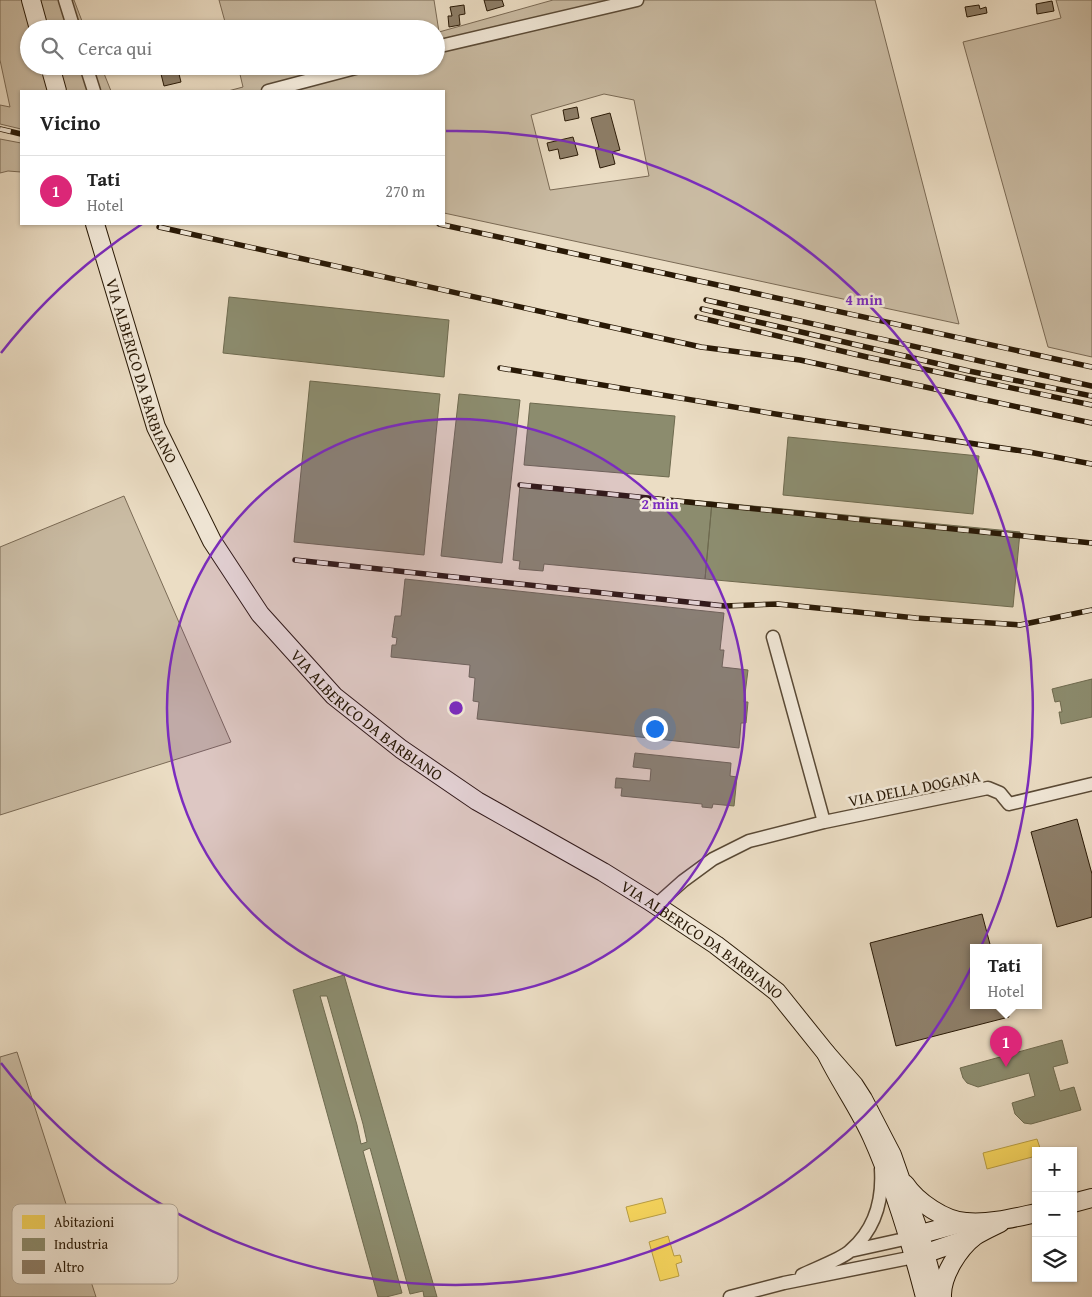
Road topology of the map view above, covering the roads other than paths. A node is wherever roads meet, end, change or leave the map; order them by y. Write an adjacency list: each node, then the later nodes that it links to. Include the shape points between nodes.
1 (31, 0): 5 (main road)
2 (64, 0): 6 (street)
3 (637, 0): 4 (street)
4 (623, 2): 7 (street)
5 (37, 20)
6 (71, 20)
7 (445, 45)
8 (52, 75): 11 (main road)
9 (89, 75): 12 (street)
10 (329, 75): 13 (street)
11 (56, 90)
12 (94, 90)
13 (272, 90)
14 (95, 225): 18 (main road, VIA ALBERICO DA BARBIANO, via 156,427 212,541 260,614 334,696 401,749 477,801)
15 (773, 637): 17 (street)
16 (1092, 784): 17 (street, VIA DELLA DOGANA, via 1009,804 1000,793 988,788)
17 (824, 822): 18 (street, VIA DELLA DOGANA, via 749,841 713,859)
18 (656, 905): 19 (main road, VIA ALBERICO DA BARBIANO, via 716,945 777,992)
19 (826, 1053): 20 (main road, VIA ALBERICO DA BARBIANO); 21 (main road, VIA ALBERICO DA BARBIANO, via 863,1099)
20 (877, 1151): 26 (main road, VIA ALBERICO DA BARBIANO); 27 (street, via 882,1186 878,1209 870,1227)
21 (899, 1175): 25 (main road, via 922,1202); 26 (main road, VIA ALBERICO DA BARBIANO)
22 (1092, 1198): 23 (main road)
23 (1077, 1202)
24 (1032, 1214): 25 (main road)
25 (970, 1230): 26 (main road); 32 (main road, via 946,1275)
26 (917, 1245): 27 (street); 28 (street); 30 (main road, VIA ALBERICO DA BARBIANO); 31 (main road, VIA ALBERICO DA BARBIANO)
27 (850, 1251): 28 (street)
28 (784, 1283): 29 (street)
29 (730, 1297)
30 (925, 1297)
31 (937, 1297)
32 (942, 1297)

